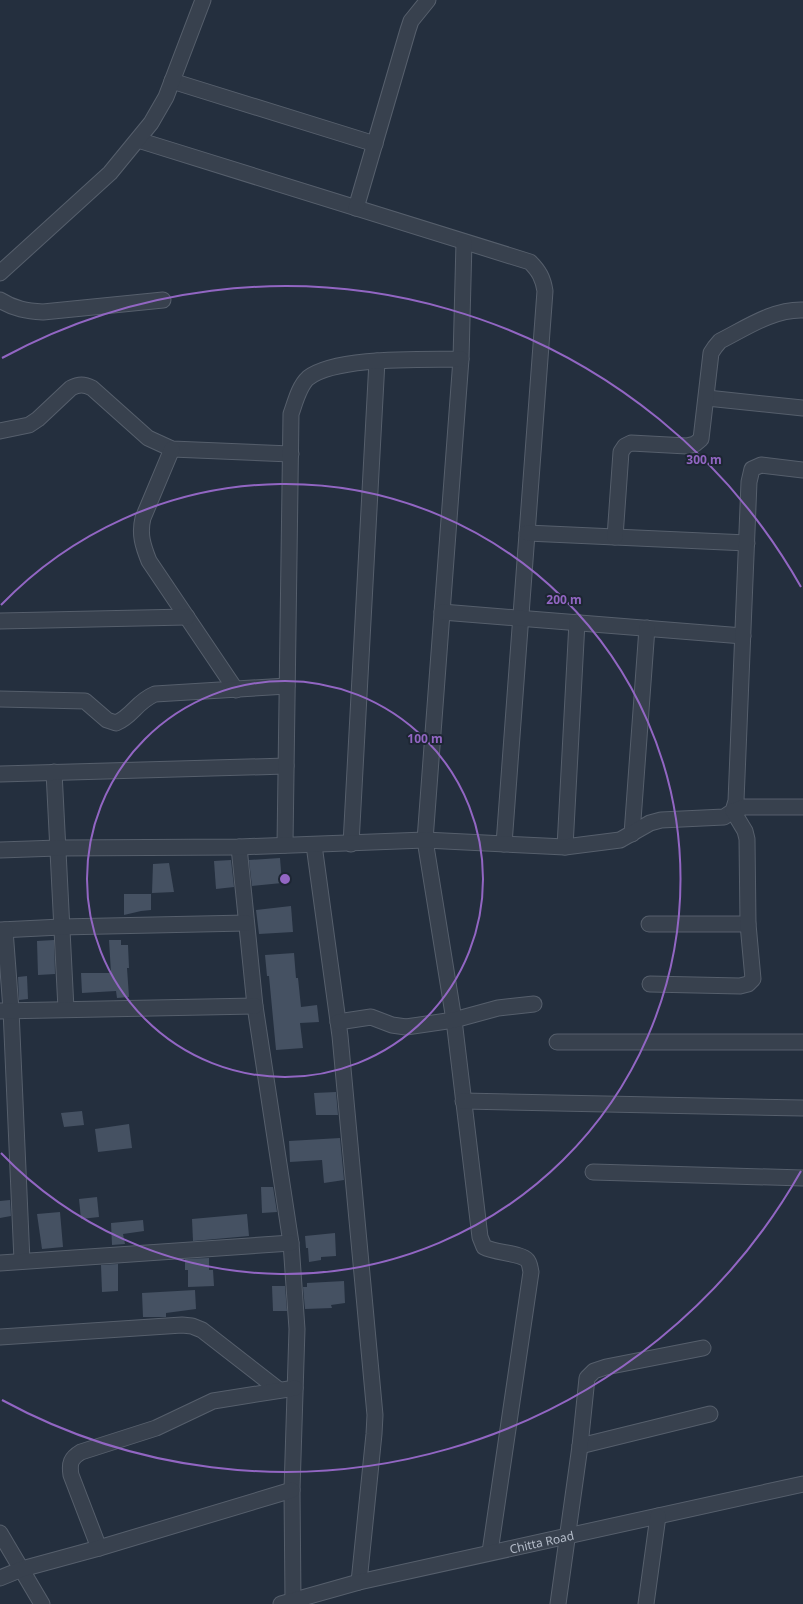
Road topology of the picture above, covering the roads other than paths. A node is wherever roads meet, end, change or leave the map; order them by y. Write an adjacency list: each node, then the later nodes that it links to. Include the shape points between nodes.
1 (203, 0): 3 (street)
2 (428, 0): 5 (street, via 411,21)
3 (172, 81): 4 (street, via 166,97); 5 (street)
4 (138, 140): 6 (street); 8 (street, via 110,173)
5 (375, 144): 6 (street)
6 (356, 208): 7 (street)
7 (464, 242): 12 (street); 20 (street, via 530,262 543,278 545,290)
8 (0, 273)
9 (0, 300): 10 (street, via 24,311 43,312)
10 (163, 300)
11 (803, 310): 14 (street, via 774,314 720,341 711,353)
12 (461, 359): 13 (street); 23 (street)
13 (377, 361): 18 (street, via 330,368 308,379 297,396 292,414); 40 (street)
14 (707, 398): 15 (street); 21 (street, via 701,438 695,444 687,446 631,443 625,446 621,452)
15 (803, 408)
16 (0, 431): 17 (street, via 29,425 71,388 85,384 148,438)
17 (172, 449): 18 (street); 24 (street, via 140,529 142,545 149,561)
18 (291, 454): 30 (street)
19 (803, 470): 22 (street, via 761,465 752,469)
20 (527, 533): 21 (street); 25 (street)
21 (614, 537): 22 (street)
22 (747, 543): 29 (street)
23 (442, 612): 25 (street); 39 (street)
24 (187, 618): 26 (street); 31 (street)
25 (521, 618): 27 (street); 41 (street)
26 (0, 621)
27 (577, 622): 28 (street); 45 (street)
28 (647, 628): 29 (street); 38 (street)
29 (743, 636): 37 (street)
30 (287, 686): 31 (street); 33 (street)
31 (236, 690): 32 (street, via 155,694 140,702 125,720 116,723 107,720 85,701)
32 (0, 699)
33 (286, 766): 34 (street); 42 (street)
34 (54, 772): 35 (street); 46 (street)
35 (0, 774)
36 (803, 808): 37 (street, via 744,807)
37 (734, 811): 38 (street, via 724,817 661,820 650,823); 50 (street, via 747,839)
38 (632, 834): 45 (street, via 620,840)
39 (425, 840): 40 (street); 41 (street); 58 (street)
40 (351, 844): 43 (street)
41 (504, 844): 45 (street)
42 (285, 845): 43 (street); 44 (street)
43 (314, 845): 59 (street)
44 (239, 847): 46 (street); 48 (street)
45 (565, 847)
46 (58, 848): 47 (street); 51 (street)
47 (0, 850)
48 (246, 923): 51 (street); 55 (street)
49 (649, 924): 50 (street)
50 (748, 924): 53 (street, via 753,979 748,984)
51 (61, 927): 52 (street); 56 (street)
52 (3, 930): 57 (street)
53 (650, 984)
54 (534, 1004): 58 (street, via 498,1008)
55 (255, 1006): 56 (street); 66 (street)
56 (66, 1009): 57 (street)
57 (5, 1010): 67 (street)
58 (454, 1020): 59 (street, via 406,1027 392,1025 376,1018); 62 (street)
59 (338, 1022): 84 (street, via 375,1415)
60 (557, 1042): 61 (street)
61 (803, 1042)
62 (464, 1102): 63 (street); 81 (street, via 480,1237 484,1247 492,1251 523,1256 528,1261 531,1272)
63 (803, 1108)
64 (593, 1172): 65 (street)
65 (803, 1178)
66 (291, 1243): 67 (street); 71 (street, via 297,1329)
67 (22, 1261): 68 (street)
68 (0, 1263)
69 (0, 1337): 72 (street, via 192,1326 202,1330)
70 (703, 1348): 74 (street, via 594,1370 586,1378)
71 (295, 1388): 72 (street); 76 (street)
72 (279, 1390): 80 (street, via 213,1401 156,1428 73,1456 69,1465 71,1475)
73 (710, 1414): 74 (street)
74 (580, 1446): 79 (street)
75 (803, 1484): 77 (street, Chitta Road)
76 (292, 1490): 80 (street); 85 (street)
77 (658, 1516): 79 (street, Chitta Road); 88 (street)
78 (0, 1533): 82 (street)
79 (566, 1535): 81 (street, Chitta Road); 87 (street)
80 (99, 1548): 82 (street)
81 (490, 1552): 84 (street, Chitta Road)
82 (22, 1569): 83 (street); 86 (street)
83 (0, 1578)
84 (359, 1582): 85 (street, Chitta Road)
85 (287, 1602)
86 (42, 1604)
87 (558, 1604)
88 (646, 1604)

